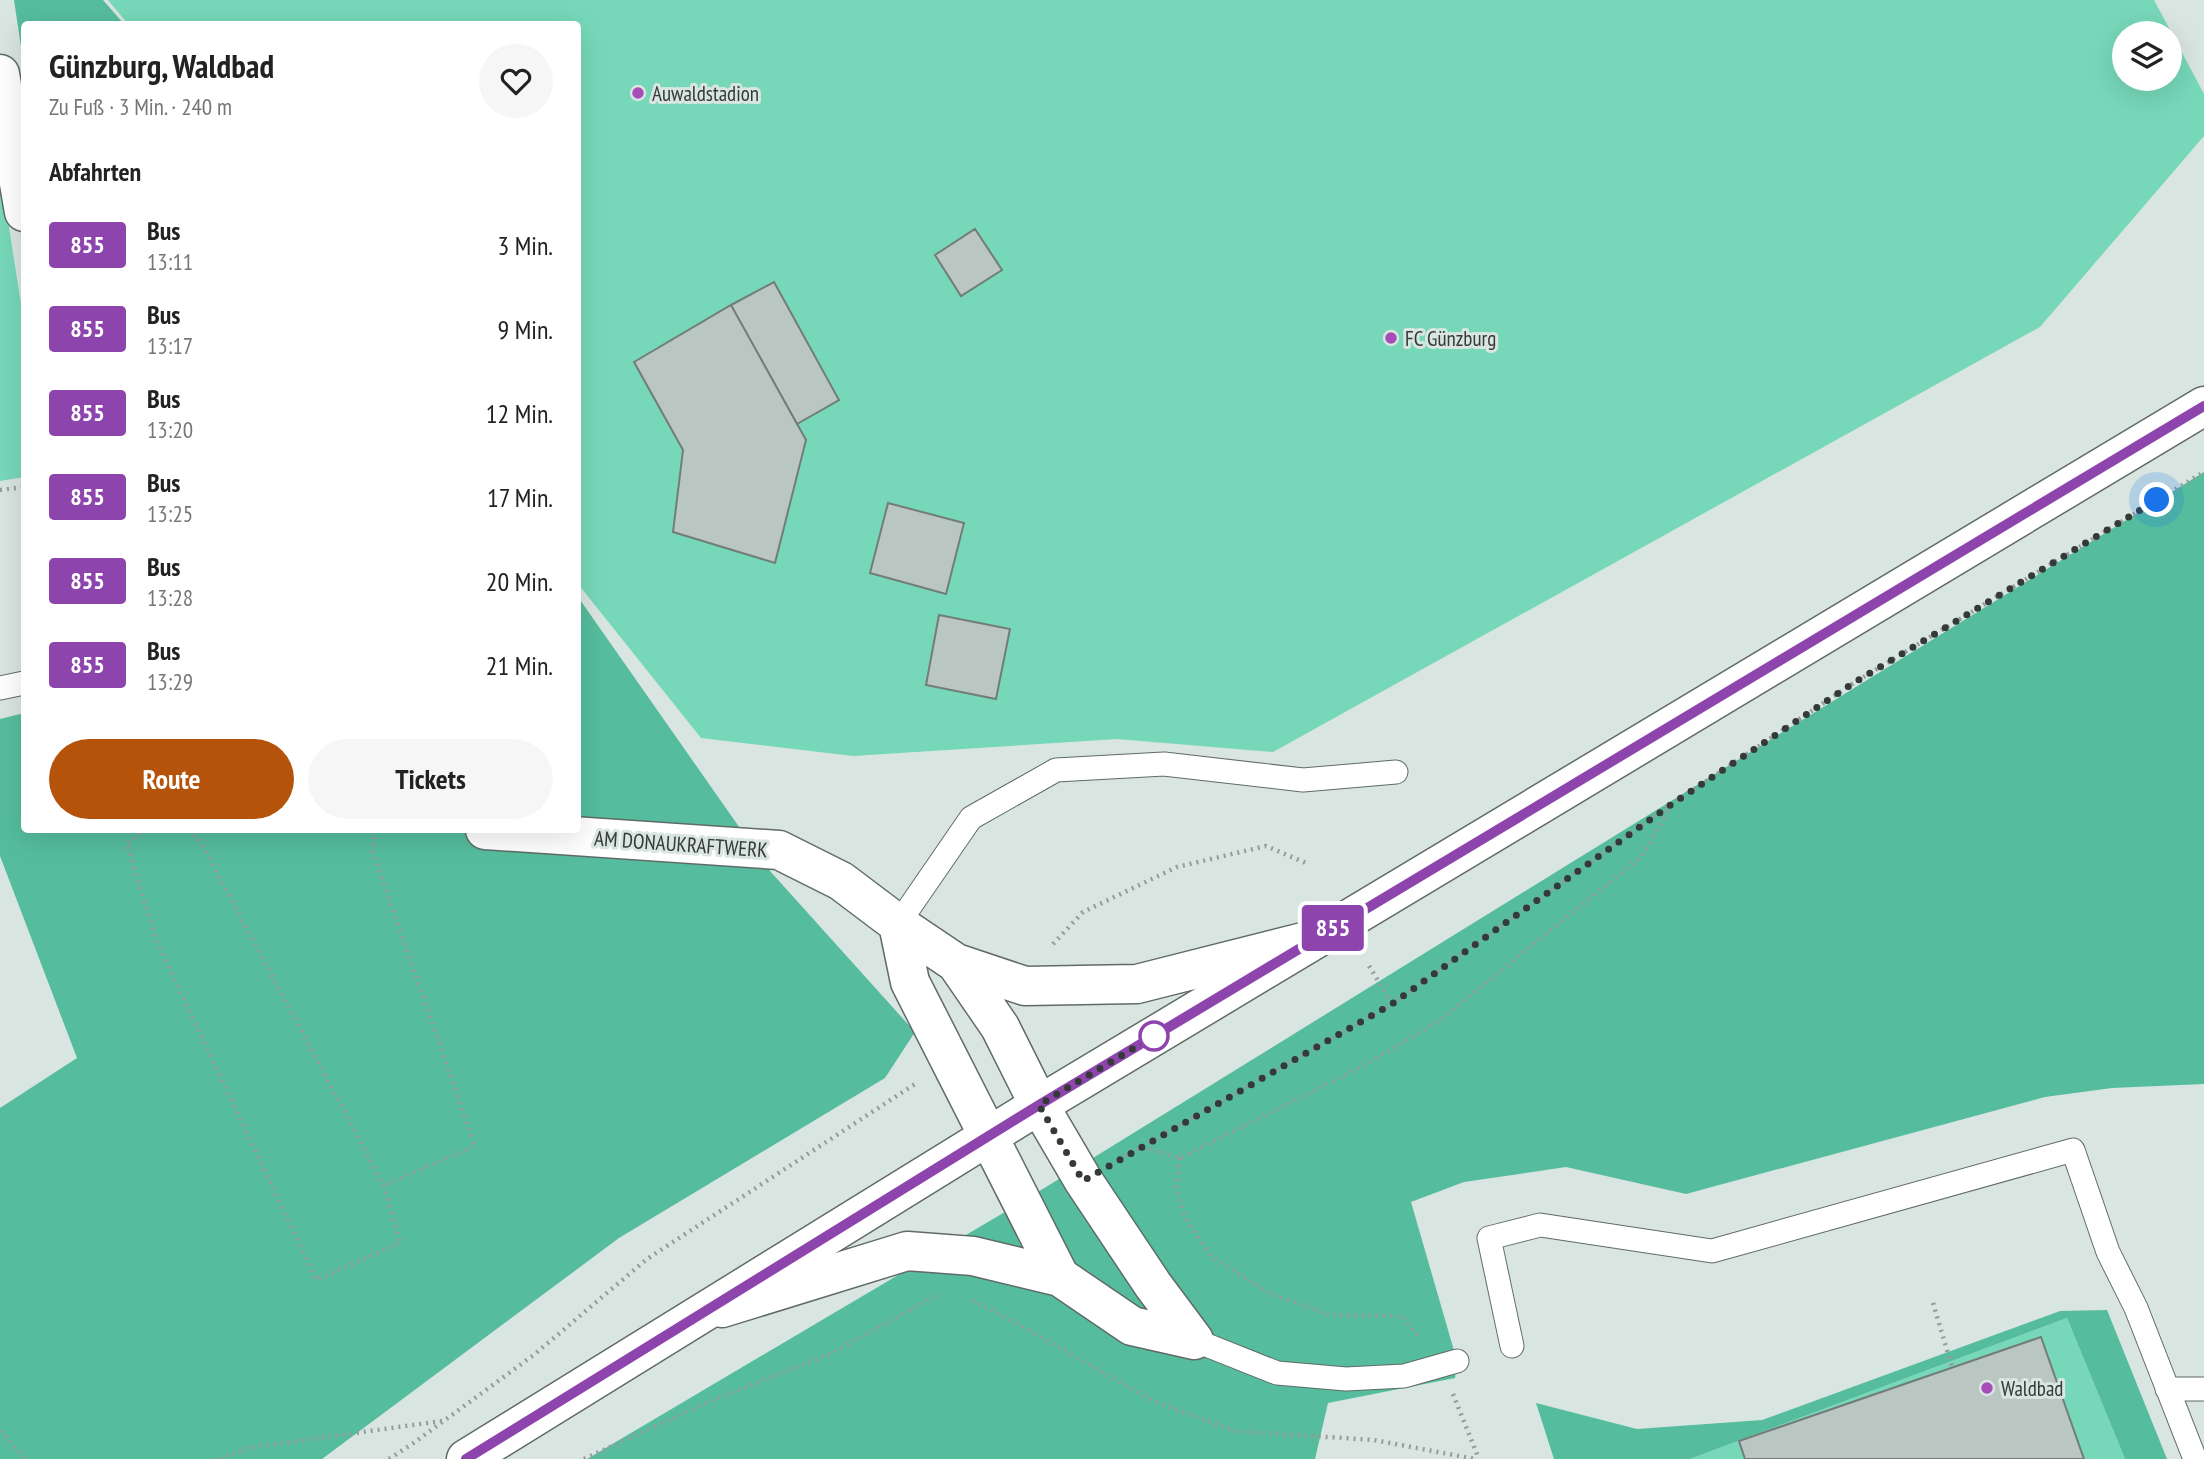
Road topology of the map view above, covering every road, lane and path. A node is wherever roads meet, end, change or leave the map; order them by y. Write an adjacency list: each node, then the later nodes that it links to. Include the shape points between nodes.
1 (0, 74): 2 (street)
2 (21, 195)
3 (2204, 406): 17 (street)
4 (2204, 472): 10 (path, via 1852,684)
5 (21, 487): 6 (path)
6 (0, 490)
7 (21, 684): 8 (lane)
8 (0, 688)
9 (1396, 772): 16 (lane, via 1303,780 1164,764 1056,770 971,818)
10 (1672, 804): 21 (path); 26 (path, via 1642,856 1439,1021 1359,1068)
11 (143, 833): 28 (path, via 128,843 156,940 316,1280 400,1243)
12 (190, 833): 28 (path, via 199,839)
13 (375, 833): 28 (path, via 372,850 475,1146)
14 (529, 833): 16 (street, AM DONAUKRAFTWERK, via 779,850 841,881)
15 (1306, 863): 20 (path, via 1266,846 1177,867 1083,912 1047,950)
16 (898, 924): 18 (street, AM DONAUKRAFTWERK); 22 (street, via 910,982)
17 (1316, 939): 20 (street, via 1137,984); 23 (street)
18 (956, 964): 20 (street); 23 (street, AM DONAUKRAFTWERK, via 1000,1027)
19 (1369, 966): 21 (path)
20 (1025, 986)
21 (1392, 1004): 25 (path)
22 (949, 1062): 24 (street); 40 (path, via 647,1259 535,1354)
23 (1039, 1105): 24 (street); 27 (street, AM DONAUKRAFTWERK)
24 (989, 1136): 30 (street); 33 (street)
25 (1141, 1147): 26 (path); 27 (path)
26 (1180, 1158): 36 (path, via 1176,1191 1188,1223 1212,1257 1271,1294 1331,1315 1402,1316)
27 (1083, 1181): 34 (street, AM DONAUKRAFTWERK)
28 (384, 1186)
29 (973, 1256): 30 (street); 33 (street, via 907,1251); 46 (path, via 946,1290 832,1353 706,1403)
30 (1060, 1277): 34 (street, via 1132,1326)
31 (968, 1299): 47 (path, via 1154,1401 1234,1431 1374,1440)
32 (1933, 1303): 37 (path)
33 (700, 1315): 45 (street)
34 (1194, 1340): 36 (lane, via 1277,1373 1346,1379 1404,1376)
35 (1512, 1346): 38 (lane, via 1489,1238 1540,1225 1712,1251 2073,1150 2108,1252 2136,1308)
36 (1450, 1363): 47 (path)
37 (1952, 1367)
38 (2167, 1389): 39 (lane); 48 (lane)
39 (2204, 1389)
40 (445, 1420): 43 (path, via 247,1448); 44 (path)
41 (0, 1431): 42 (path)
42 (26, 1459)
43 (220, 1459)
44 (389, 1459)
45 (466, 1459)
46 (584, 1459)
47 (1477, 1459)
48 (2195, 1459)

